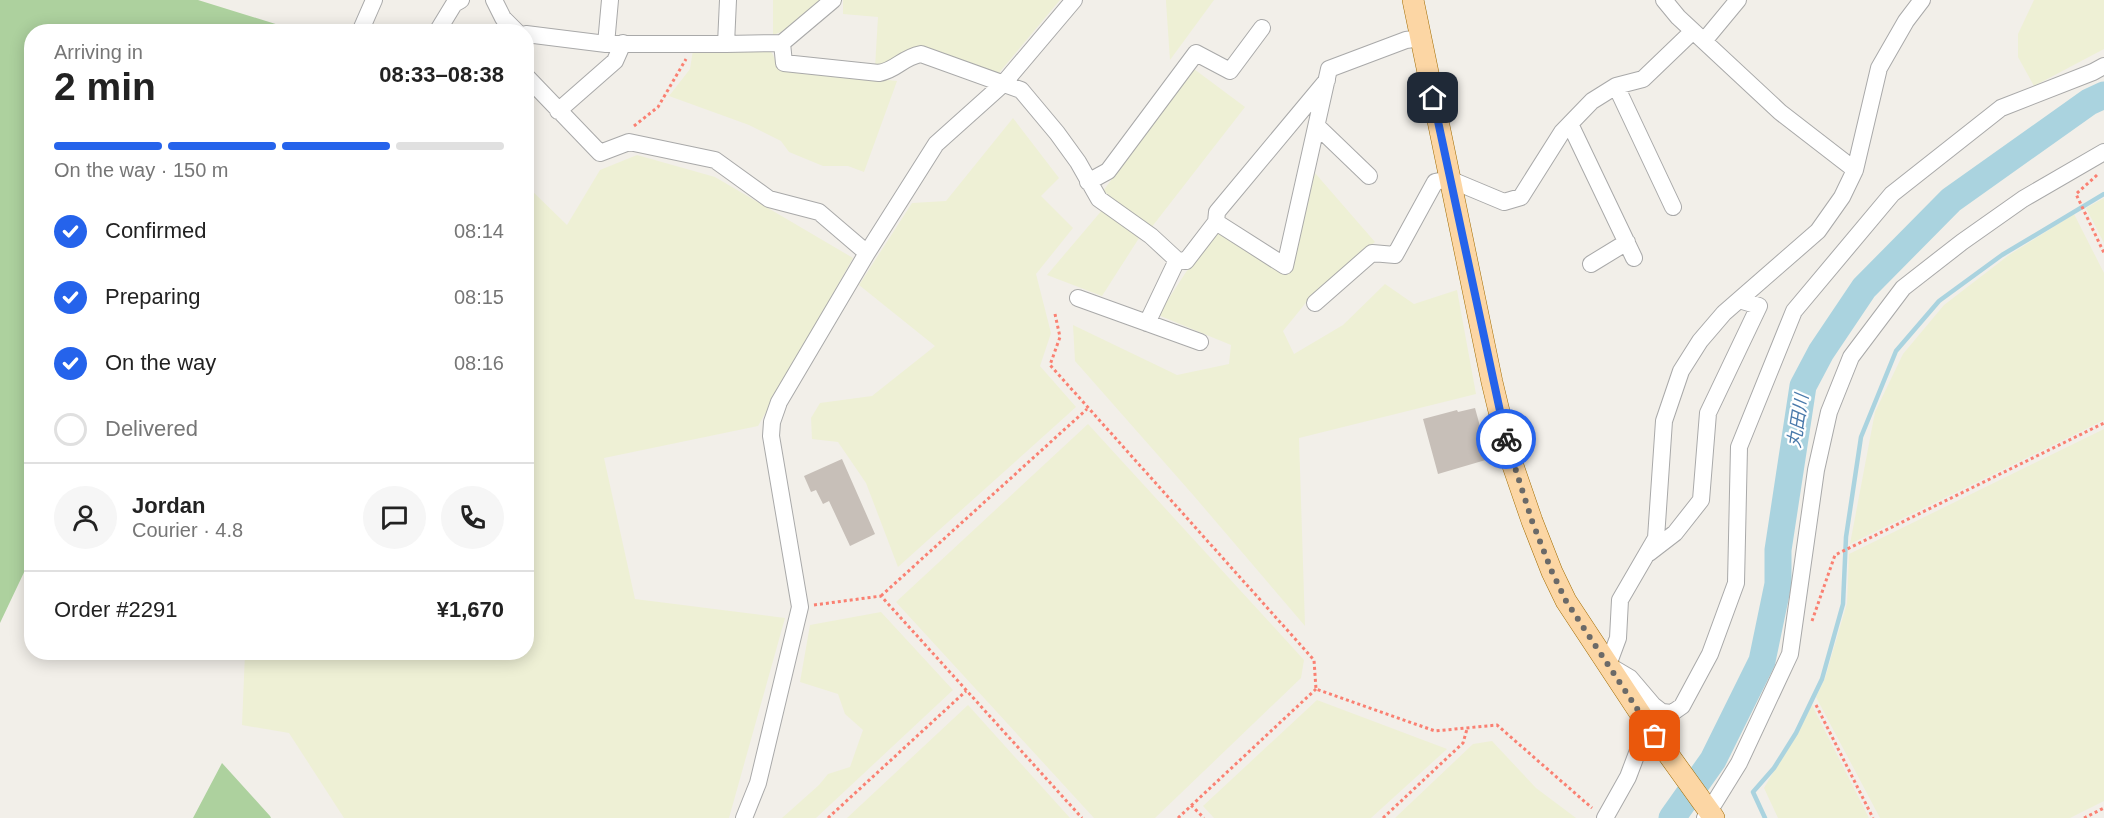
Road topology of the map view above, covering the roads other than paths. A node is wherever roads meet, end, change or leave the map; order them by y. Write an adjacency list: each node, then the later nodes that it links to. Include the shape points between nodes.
1 (374, 0): 12 (street)
2 (461, 0): 13 (street)
3 (494, 0): 14 (street)
4 (610, 0): 21 (street)
5 (729, 0): 22 (street)
6 (833, 0): 19 (street)
7 (1074, 0): 25 (street)
8 (1413, 0): 18 (main road)
9 (1665, 0): 17 (street)
10 (1738, 0): 17 (street)
11 (1922, 0): 32 (street, via 1879,68)
12 (364, 24)
13 (442, 24)
14 (509, 24)
15 (1262, 28): 35 (street, via 1230,71 1196,53 1108,171)
16 (534, 35): 21 (street)
17 (1698, 36): 27 (street, via 1643,79); 32 (street, via 1780,112)
18 (1421, 38): 24 (street, via 1329,69); 34 (main road)
19 (782, 42): 22 (street); 25 (street, via 784,63 879,73 890,71 907,57 921,54)
20 (623, 43): 21 (street); 22 (street); 28 (street, via 615,61)
21 (606, 44)
22 (726, 44)
23 (2104, 66): 49 (street, via 2001,108 1911,179 1893,194 1794,311 1738,447 1736,583 1710,654 1682,706 1672,713 1662,712 1630,678)
24 (1327, 80): 30 (street); 37 (street, via 1217,212)
25 (1003, 84): 35 (street, via 1021,90 1078,162); 39 (street, via 936,144)
26 (534, 85): 28 (street)
27 (1616, 86): 29 (street, via 1592,101); 36 (street)
28 (558, 111): 39 (street, via 600,153 629,142 715,160 769,199 819,212)
29 (1570, 124): 34 (street, via 1521,197 1504,202); 38 (street)
30 (1317, 126): 33 (street); 37 (street, via 1285,266)
31 (2104, 152): 51 (street, via 2023,199 1903,288 1851,357 1829,412 1816,471 1790,654 1739,764)
32 (1855, 170): 44 (street, via 1818,231)
33 (1370, 176)
34 (1449, 179): 45 (street, via 1435,182 1395,255 1372,253); 49 (main road, via 1510,457 1552,572)
35 (1088, 183): 41 (street, via 1100,199)
36 (1673, 207)
37 (1216, 222): 41 (street, via 1186,261)
38 (1627, 242): 40 (street); 42 (street)
39 (867, 253): 53 (street, via 779,402 772,422 771,436 800,607 758,783)
40 (1634, 258)
41 (1177, 260): 46 (street)
42 (1591, 264)
43 (1078, 298): 46 (street)
44 (1739, 300): 48 (street, via 1700,341 1681,371 1664,421 1656,538); 48 (street, via 1759,306 1708,414 1701,500 1676,533)
45 (1315, 303)
46 (1147, 323): 47 (street)
47 (1200, 342)
48 (1646, 555): 49 (street, via 1620,600 1618,638)
49 (1608, 665): 50 (main road)
50 (1651, 730): 51 (main road); 52 (street, via 1628,777)
51 (1708, 813)
52 (1600, 814)
53 (744, 818)

